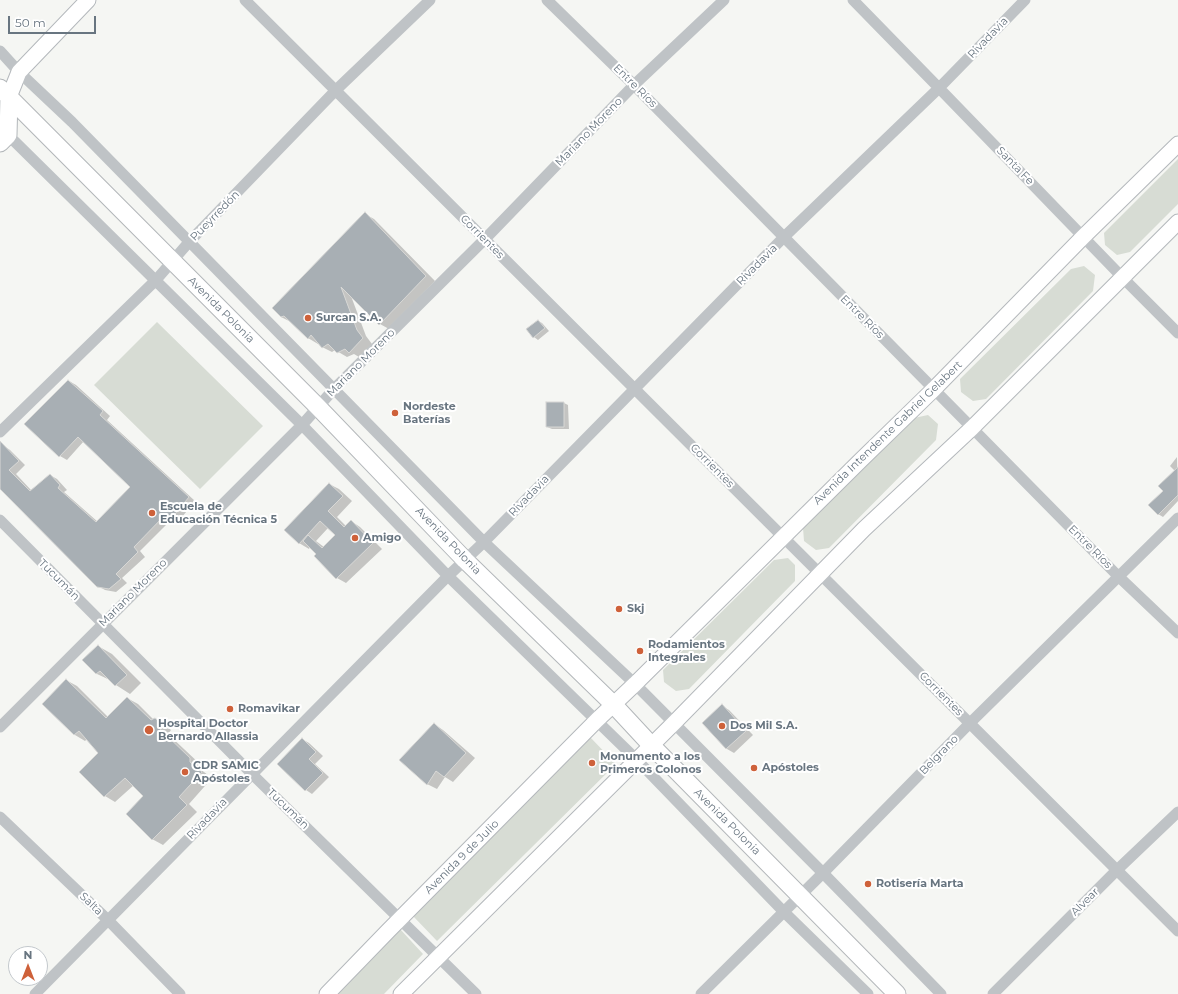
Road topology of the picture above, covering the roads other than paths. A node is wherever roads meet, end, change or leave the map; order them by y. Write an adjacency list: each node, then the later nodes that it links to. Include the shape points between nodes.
1 (88, 0): 9 (main road)
2 (245, 0): 12 (street, Corrientes)
3 (430, 0): 12 (street, Pueyrredón)
4 (547, 0): 10 (street, Entre Ríos)
5 (724, 0): 10 (street, Mariano Moreno)
6 (853, 0): 11 (street, Santa Fe)
7 (1025, 0): 11 (street, Rivadavia)
8 (0, 51): 9 (street)
9 (19, 72): 13 (main road); 20 (street)
10 (634, 85): 17 (street, Entre Ríos); 19 (street, Mariano Moreno)
11 (940, 88): 17 (street, Rivadavia); 18 (street, Santa Fe)
12 (336, 90): 19 (street, Corrientes); 20 (street, Pueyrredón)
13 (3, 94): 14 (main road); 21 (main road, Avenida Polonia)
14 (3, 135): 23 (street, Avenida Polonia)
15 (1178, 144): 18 (main road, Avenida Intendente Gabriel Gelabert)
16 (1178, 222): 22 (main road)
17 (784, 237): 26 (street, Rivadavia); 27 (street, Entre Ríos)
18 (1083, 237): 22 (street, Santa Fe); 27 (main road, Avenida Intendente Gabriel Gelabert)
19 (485, 239): 25 (street, Mariano Moreno); 26 (street, Corrientes)
20 (190, 242): 21 (street, Pueyrredón); 25 (street)
21 (173, 261): 23 (street, Pueyrredón); 28 (main road, Avenida Polonia)
22 (1123, 278): 24 (street, Santa Fe); 30 (main road)
23 (156, 280): 29 (street, Avenida Polonia); 31 (street, Pueyrredón)
24 (1178, 332)
25 (334, 389): 28 (street, Mariano Moreno); 35 (street)
26 (634, 389): 34 (street, Corrientes); 35 (street, Rivadavia)
27 (934, 389): 30 (street, Entre Ríos); 34 (main road, Avenida Intendente Gabriel Gelabert)
28 (318, 407): 29 (street, Mariano Moreno); 36 (main road, Avenida Polonia)
29 (302, 425): 38 (street, Avenida Polonia); 40 (street, Mariano Moreno)
30 (972, 428): 37 (main road); 39 (street, Entre Ríos)
31 (0, 432)
32 (1178, 518): 39 (street, Belgrano)
33 (0, 520): 40 (street, Tucumán)
34 (783, 537): 37 (street, Corrientes); 42 (main road, Avenida Intendente Gabriel Gelabert)
35 (484, 542): 36 (street, Rivadavia); 42 (street)
36 (465, 560): 38 (street, Rivadavia); 43 (main road, Avenida Polonia)
37 (820, 573): 45 (main road); 46 (street, Corrientes)
38 (448, 576): 44 (street, Avenida Polonia); 50 (street, Rivadavia)
39 (1118, 576): 41 (street, Entre Ríos); 46 (street, Belgrano)
40 (103, 624): 47 (street, Mariano Moreno); 50 (street, Tucumán)
41 (1178, 633)
42 (635, 684): 43 (main road, Avenida Intendente Gabriel Gelabert); 45 (street)
43 (613, 704): 44 (main road, Avenida Intendente Gabriel Gelabert); 48 (main road, Avenida Polonia)
44 (597, 720): 49 (street, Avenida Polonia); 57 (main road, Avenida 9 de Julio)
45 (674, 723): 48 (main road); 54 (street)
46 (970, 723): 53 (street, Corrientes); 54 (street, Belgrano)
47 (0, 727)
48 (651, 745): 49 (main road); 55 (main road, Avenida Polonia)
49 (636, 760): 56 (street, Avenida Polonia); 60 (main road)
50 (252, 774): 57 (street, Tucumán); 58 (street, Rivadavia)
51 (1178, 812): 53 (street, Alvear)
52 (0, 817): 58 (street, Salta)
53 (1117, 870): 59 (street, Corrientes); 70 (street, Alvear)
54 (823, 873): 55 (street, Belgrano); 69 (street)
55 (801, 895): 56 (street, Belgrano); 68 (main road, Avenida Polonia)
56 (783, 911): 66 (street, Belgrano); 67 (street, Avenida Polonia)
57 (400, 919): 60 (street, Tucumán); 63 (main road, Avenida 9 de Julio)
58 (108, 920): 61 (street, Rivadavia); 62 (street, Salta)
59 (1178, 931)
60 (438, 956): 64 (main road); 65 (street, Tucumán)
61 (35, 994)
62 (180, 994)
63 (327, 994)
64 (400, 994)
65 (476, 994)
66 (701, 994)
67 (868, 994)
68 (897, 994)
69 (941, 994)
70 (992, 994)

